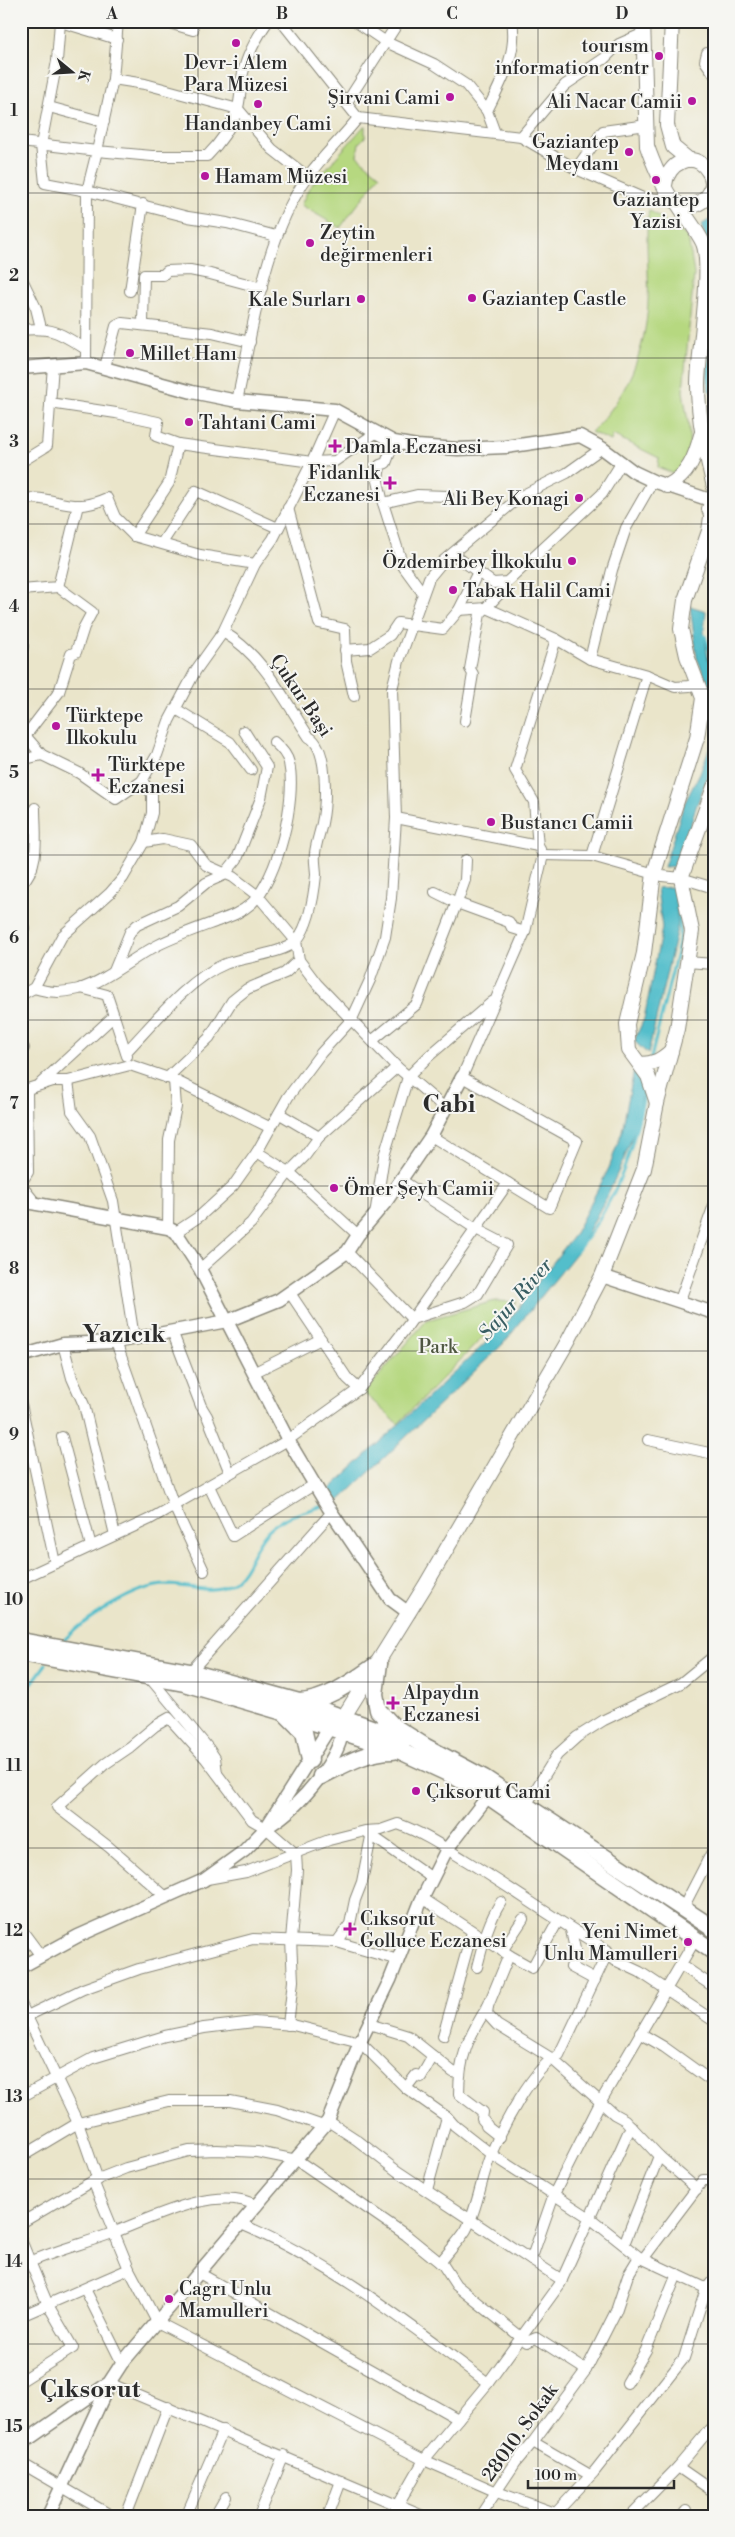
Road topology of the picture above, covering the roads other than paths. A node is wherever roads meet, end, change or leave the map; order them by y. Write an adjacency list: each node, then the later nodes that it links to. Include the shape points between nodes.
1 (118, 21): 12 (street)
2 (162, 21): 11 (street)
3 (268, 21): 19 (street, via 255,40 243,72)
4 (280, 21): 17 (street)
5 (355, 21): 13 (street)
6 (399, 21): 13 (street)
7 (512, 21): 20 (street, via 515,38 508,68)
8 (672, 21): 29 (main road, via 667,125 673,147)
9 (58, 22): 12 (street); 18 (street, via 57,61)
10 (644, 27): 23 (main road); 25 (street, via 565,85)
11 (193, 30)
12 (117, 39): 16 (street)
13 (386, 42): 17 (street); 20 (street, via 434,64 466,85)
14 (707, 53): 15 (street, via 705,61)
15 (714, 74)
16 (113, 79): 19 (street, via 145,84); 22 (street)
17 (347, 102): 21 (street)
18 (49, 107): 22 (street); 27 (street)
19 (238, 109): 28 (street, via 228,131 207,156); 32 (street, via 272,149)
20 (487, 111): 24 (street)
21 (358, 118): 24 (street); 32 (street)
22 (104, 122): 28 (street)
23 (647, 125): 30 (street, via 603,131); 33 (main road, via 649,153)
24 (495, 133): 25 (street)
25 (521, 137): 30 (street)
26 (21, 142): 27 (street)
27 (41, 145): 28 (street); 34 (street, via 45,183)
28 (97, 151): 34 (street)
29 (689, 160): 31 (main road, via 703,165); 33 (main road, via 674,165)
30 (576, 169): 36 (street, via 642,198)
31 (712, 174): 35 (main road)
32 (308, 177): 38 (street)
33 (665, 185): 36 (main road)
34 (88, 191): 37 (street); 46 (street)
35 (712, 198): 36 (main road, via 693,206)
36 (675, 202): 55 (main road, via 703,244 706,273 698,384)
37 (143, 204): 38 (street); 41 (street)
38 (276, 236): 40 (street)
39 (21, 277): 43 (street)
40 (262, 288): 42 (street, via 190,270 144,275); 45 (street)
41 (130, 291)
42 (143, 324): 45 (street, via 212,333); 49 (street, via 122,323 116,326)
43 (42, 328): 44 (street); 46 (street, via 56,330)
44 (21, 330)
45 (250, 342): 51 (street)
46 (84, 348): 47 (street)
47 (86, 363): 48 (street); 49 (street)
48 (53, 365): 50 (street); 52 (street)
49 (105, 367): 51 (street, via 192,392)
50 (21, 368)
51 (237, 401): 53 (street)
52 (50, 403): 57 (street, via 158,422 156,436); 59 (street, via 47,446)
53 (334, 410): 54 (street); 60 (street)
54 (377, 432): 56 (street); 60 (street, via 335,461)
55 (701, 432): 63 (main road, via 695,458 680,479); 64 (main road)
56 (394, 442): 58 (street, via 458,448 506,447 580,436); 67 (street, via 386,463 380,465 378,481)
57 (178, 444): 60 (street); 72 (street, via 169,483)
58 (602, 448): 61 (street); 74 (street, via 567,473 521,496)
59 (21, 462)
60 (312, 462): 69 (street)
61 (622, 462): 62 (street); 76 (street, via 602,494 507,582 493,583)
62 (653, 481): 63 (street); 89 (street, via 623,537)
63 (667, 486): 64 (street)
64 (713, 494): 70 (main road)
65 (448, 496): 67 (street, via 417,495)
66 (21, 499): 68 (street)
67 (383, 504): 80 (street, via 403,566)
68 (78, 505): 72 (street, via 90,505 108,498 114,517); 77 (street)
69 (288, 508): 71 (street); 87 (street, via 319,623 345,629)
70 (712, 519): 91 (main road, via 686,600 681,629 687,656)
71 (278, 528): 73 (street, via 196,491); 75 (street)
72 (134, 536): 73 (street)
73 (162, 543): 75 (street, via 200,555)
74 (453, 554): 76 (street); 80 (street, via 429,578)
75 (254, 564): 85 (street)
76 (478, 572): 82 (street)
77 (58, 587): 78 (street); 96 (street, via 92,612 76,652 71,654 59,692)
78 (21, 590)
79 (503, 590): 81 (street)
80 (422, 592): 83 (street)
81 (487, 608): 82 (street); 86 (street); 94 (street, via 480,614 476,627)
82 (459, 610): 83 (street, via 443,629)
83 (410, 626): 87 (street, via 398,623 390,635 370,648); 104 (street, via 392,689)
84 (21, 628): 88 (street)
85 (223, 632): 93 (street, via 196,670); 120 (street, Çukur Başi, via 241,642 266,669 308,737 314,740 322,761 326,793 315,854 314,888 308,917)
86 (556, 639): 89 (street); 106 (street, via 515,770 534,802)
87 (345, 650): 92 (street)
88 (21, 657)
89 (590, 659): 90 (street)
90 (647, 675): 91 (street, via 675,687 690,686); 107 (street)
91 (698, 681): 111 (main road, via 703,698 698,738)
92 (354, 696)
93 (176, 709): 100 (street, via 230,742); 101 (street, via 158,755)
94 (465, 721)
95 (244, 731): 112 (street, via 267,767 249,832 237,859)
96 (24, 733): 98 (street)
97 (274, 742): 117 (street, via 290,764 291,806 284,837)
98 (42, 755): 99 (street); 101 (street, via 78,773 116,799)
99 (21, 760)
100 (250, 770)
101 (142, 781): 105 (street, via 154,802)
102 (714, 787): 113 (main road)
103 (35, 808): 110 (street)
104 (396, 818): 106 (street); 130 (street, via 385,937)
105 (144, 842): 112 (street, via 163,839 191,845 206,865); 125 (street, via 124,878 62,936)
106 (541, 851): 107 (street); 119 (street)
107 (592, 856): 111 (street)
108 (466, 860): 118 (street, via 465,880)
109 (21, 867): 110 (street)
110 (32, 868): 114 (street, via 30,876)
111 (654, 873): 113 (street); 134 (main road, via 644,953 627,1024 629,1050)
112 (224, 875): 117 (street, via 232,877); 124 (street, via 206,883 178,906 137,925 130,932)
113 (681, 878): 115 (street); 122 (main road, via 692,931)
114 (21, 884)
115 (714, 888)
116 (435, 892): 118 (street)
117 (258, 896): 120 (street); 124 (street, via 234,916 158,944)
118 (457, 903): 119 (street, via 509,922 512,928); 131 (street, via 417,1004)
119 (525, 932): 128 (street)
120 (296, 941): 121 (street); 132 (street, via 215,969 182,994)
121 (298, 960): 130 (street); 139 (street, via 285,973 247,989 232,1001 209,1038)
122 (687, 962): 123 (street); 133 (main road)
123 (714, 963)
124 (114, 970): 126 (street)
125 (34, 988): 126 (street, via 54,994); 127 (street)
126 (81, 988): 129 (street, via 107,995)
127 (21, 995)
128 (495, 1000): 137 (street); 138 (street)
129 (114, 1016): 132 (street); 141 (street)
130 (352, 1019): 131 (street); 145 (street, via 321,1053)
131 (373, 1040): 136 (street)
132 (126, 1052): 135 (street)
133 (671, 1052): 134 (main road, via 662,1060); 143 (main road)
134 (640, 1064): 143 (main road)
135 (130, 1065): 139 (street); 140 (street)
136 (397, 1067): 137 (street); 148 (street)
137 (408, 1077): 144 (street); 157 (street, via 384,1156)
138 (462, 1077): 144 (street); 152 (street, via 578,1142 549,1208)
139 (171, 1079): 146 (street); 160 (street, via 176,1107 169,1140)
140 (68, 1081): 141 (street, via 53,1081); 158 (street, via 72,1111 90,1136 100,1159)
141 (39, 1086): 142 (street)
142 (24, 1090): 153 (street, via 28,1172)
143 (657, 1102): 164 (main road, via 644,1169)
144 (446, 1109): 147 (street)
145 (280, 1114): 146 (street); 148 (street)
146 (271, 1128): 149 (street)
147 (431, 1136): 151 (street); 152 (street)
148 (319, 1137): 150 (street)
149 (257, 1152): 150 (street); 160 (street, via 233,1186 200,1216)
150 (289, 1172): 161 (street); 163 (street, via 251,1223)
151 (401, 1180): 157 (street); 159 (street)
152 (508, 1183): 159 (street)
153 (21, 1184): 155 (street)
154 (21, 1202): 155 (street)
155 (37, 1205): 158 (street)
156 (714, 1205): 166 (street)
157 (374, 1216): 161 (street)
158 (115, 1217): 160 (street); 171 (street)
159 (476, 1229): 168 (street); 168 (street, via 507,1245 478,1294 465,1302)
160 (172, 1230): 163 (street)
161 (358, 1235): 162 (street)
162 (347, 1252): 165 (street); 168 (street)
163 (200, 1269): 169 (street)
164 (602, 1276): 166 (street); 193 (main road, via 568,1341)
165 (290, 1293): 169 (street); 172 (street)
166 (680, 1300): 167 (street)
167 (714, 1313)
168 (412, 1319): 177 (street)
169 (227, 1321): 170 (street); 176 (street)
170 (172, 1331): 171 (street); 183 (street)
171 (134, 1338): 173 (street)
172 (321, 1339): 176 (street); 177 (street, via 346,1378)
173 (116, 1342): 174 (street); 186 (street)
174 (63, 1344): 175 (street); 188 (street, via 72,1378 84,1405)
175 (21, 1356)
176 (255, 1372): 180 (street)
177 (359, 1389): 180 (street)
178 (21, 1404): 190 (street)
179 (62, 1437): 189 (street)
180 (288, 1440): 183 (street); 185 (street)
181 (648, 1440): 182 (street)
182 (714, 1454)
183 (230, 1473): 184 (street)
184 (208, 1486): 185 (street, via 233,1536); 186 (street)
185 (318, 1490): 187 (street)
186 (174, 1506): 188 (street); 191 (street)
187 (330, 1509): 193 (street, via 390,1599); 199 (street)
188 (115, 1535): 189 (street)
189 (91, 1546): 190 (street)
190 (55, 1563): 192 (street)
191 (204, 1571)
192 (21, 1578)
193 (409, 1613): 198 (main road)
194 (21, 1641): 196 (main road)
195 (21, 1654): 196 (main road)
196 (69, 1656): 199 (main road); 200 (main road)
197 (714, 1656): 210 (street, via 681,1683 604,1720 577,1737 557,1755)
198 (379, 1663): 201 (main road, via 351,1683 311,1702); 203 (main road); 204 (main road, via 375,1694 378,1710 393,1726)
199 (190, 1672): 201 (main road)
200 (149, 1677): 202 (main road, via 184,1683); 207 (street, via 209,1749 215,1758)
201 (299, 1702): 203 (main road)
202 (283, 1712): 203 (main road); 206 (main road, via 304,1732)
203 (338, 1726): 204 (main road); 205 (main road); 206 (street); 208 (street)
204 (426, 1747): 210 (main road)
205 (398, 1750): 208 (main road, via 379,1751 361,1757); 209 (main road)
206 (310, 1760): 211 (street)
207 (217, 1774): 211 (street, via 252,1820); 218 (street, via 169,1718 105,1764 57,1807 110,1847)
208 (321, 1776): 211 (street, via 285,1816)
209 (488, 1796): 214 (street); 230 (main road)
210 (526, 1805): 221 (main road)
211 (266, 1828): 215 (street); 217 (street, via 244,1851)
212 (368, 1834): 214 (street, via 398,1824); 215 (street, via 330,1840); 216 (street); 231 (street, via 362,1882 350,1924)
213 (714, 1848): 221 (street)
214 (447, 1849): 216 (street); 223 (street)
215 (296, 1854): 217 (street, via 246,1872); 229 (street)
216 (432, 1878): 219 (street)
217 (204, 1880): 218 (street)
218 (166, 1897): 234 (street)
219 (422, 1898): 227 (street); 236 (street)
220 (502, 1902): 228 (street, via 494,1912)
221 (683, 1908): 225 (main road)
222 (523, 1919): 233 (street)
223 (558, 1921): 226 (street); 233 (street, via 532,1968)
224 (21, 1929): 234 (street)
225 (714, 1929)
226 (571, 1930): 235 (street, via 607,1950); 240 (street, via 576,1954 571,1967)
227 (472, 1932): 228 (street); 250 (street)
228 (484, 1939): 233 (street); 239 (street)
229 (291, 1940): 231 (street); 245 (street, via 253,1939 139,1969 83,1989); 248 (street, via 293,1981)
230 (695, 1940): 232 (main road); 237 (street)
231 (337, 1942): 236 (street)
232 (714, 1952)
233 (506, 1953): 244 (street)
234 (41, 1956): 238 (street)
235 (606, 1956): 240 (street); 242 (street)
236 (398, 1960): 247 (street)
237 (680, 1966): 241 (street); 242 (street)
238 (21, 1967)
239 (477, 1967)
240 (595, 1980): 253 (street, via 559,2055)
241 (714, 1987)
242 (666, 1989): 246 (street); 249 (street)
243 (21, 2004): 245 (street)
244 (488, 2006): 253 (street, via 488,2014 497,2025); 254 (street, via 471,2032)
245 (24, 2018): 255 (street)
246 (714, 2022)
247 (369, 2024): 251 (street); 252 (street, via 408,2036)
248 (288, 2025): 251 (street); 255 (street, via 254,2022 165,2036 93,2058)
249 (640, 2033): 256 (street); 259 (street)
250 (443, 2036)
251 (360, 2042): 257 (street); 262 (street)
252 (433, 2056): 254 (street); 257 (street, via 421,2077 416,2075)
253 (551, 2058): 259 (street); 264 (street, via 533,2076)
254 (459, 2073): 264 (street, via 459,2094 483,2112 486,2126)
255 (58, 2078): 258 (street); 261 (street)
256 (714, 2083)
257 (406, 2088): 260 (street)
258 (21, 2097)
259 (601, 2101): 263 (street); 273 (street)
260 (447, 2116): 265 (street, via 454,2126); 272 (street)
261 (78, 2123): 262 (street, via 169,2102 216,2100 277,2110); 267 (street); 269 (street)
262 (325, 2123): 268 (street); 272 (street)
263 (631, 2126): 266 (street); 276 (street)
264 (500, 2137): 265 (street)
265 (491, 2154): 273 (street); 275 (street)
266 (659, 2156): 271 (street); 281 (street)
267 (21, 2157)
268 (297, 2160): 269 (street, via 257,2152 189,2151 126,2168); 274 (street); 285 (street, via 406,2235)
269 (96, 2180): 277 (street); 279 (street)
270 (714, 2180): 271 (street, via 703,2180)
271 (697, 2189): 282 (street, 28010. Sokak)
272 (427, 2190): 275 (street)
273 (554, 2194): 276 (street); 283 (street)
274 (257, 2206): 278 (street); 279 (street, via 248,2201 199,2202 173,2208)
275 (470, 2218): 283 (street); 285 (street, via 466,2230)
276 (590, 2218): 281 (street); 289 (street)
277 (21, 2222)
278 (241, 2224): 287 (street); 301 (street, via 308,2256)
279 (114, 2233): 284 (street); 286 (street)
280 (21, 2240): 284 (street)
281 (624, 2244): 282 (street)
282 (641, 2258): 288 (street); 298 (street, 28010. Sokak, via 628,2275 616,2311)
283 (531, 2260): 289 (street)
284 (26, 2263): 293 (street)
285 (440, 2263): 296 (street, via 456,2286)
286 (129, 2268): 291 (street); 295 (street)
287 (200, 2273): 295 (street); 304 (street)
288 (677, 2274): 292 (street); 302 (street, via 646,2350)
289 (562, 2280): 296 (street)
290 (714, 2280): 292 (street)
291 (85, 2289): 293 (street); 297 (street)
292 (710, 2290): 313 (street, via 684,2358)
293 (48, 2305): 294 (street); 299 (street, via 73,2348)
294 (21, 2316)
295 (157, 2322): 297 (street); 310 (street)
296 (522, 2338): 298 (street, via 527,2342 536,2338); 301 (street)
297 (122, 2363): 300 (street)
298 (586, 2370): 307 (street, 28010. Sokak)
299 (21, 2381)
300 (109, 2383): 303 (street); 308 (street); 315 (street)
301 (488, 2383): 304 (street)
302 (627, 2384)
303 (168, 2407): 306 (street); 323 (street)
304 (458, 2419): 310 (street)
305 (713, 2427): 312 (street)
306 (223, 2430): 309 (street); 324 (street)
307 (533, 2442): 313 (street); 316 (street, 28010. Sokak)
308 (21, 2444)
309 (284, 2456): 314 (street); 326 (street)
310 (424, 2460): 316 (street); 319 (street)
311 (21, 2463): 315 (street)
312 (678, 2467): 317 (street); 331 (street)
313 (590, 2475): 320 (street)
314 (341, 2480): 319 (street); 327 (street)
315 (61, 2488): 321 (street); 322 (street)
316 (497, 2492): 320 (street); 330 (street, 28010. Sokak)
317 (714, 2492)
318 (226, 2497): 325 (street)
319 (398, 2506): 328 (street); 329 (street)
320 (554, 2514)
321 (48, 2516)
322 (112, 2516)
323 (126, 2516)
324 (186, 2516)
325 (215, 2516)
326 (259, 2516)
327 (328, 2516)
328 (392, 2516)
329 (423, 2516)
330 (480, 2516)
331 (630, 2516)

